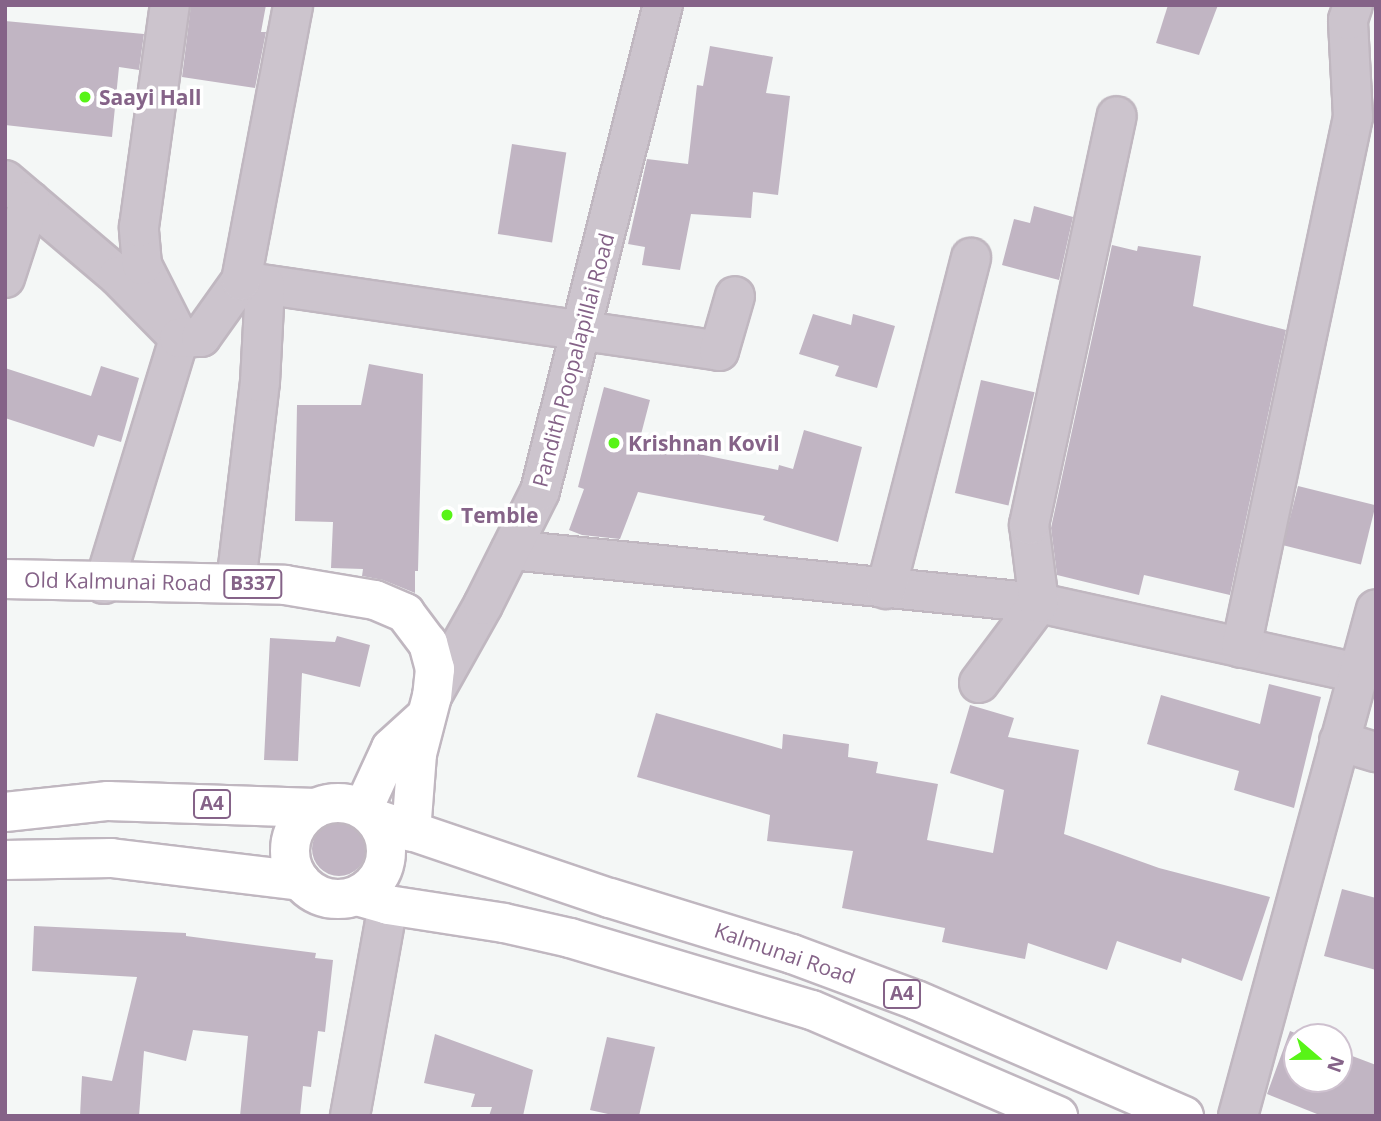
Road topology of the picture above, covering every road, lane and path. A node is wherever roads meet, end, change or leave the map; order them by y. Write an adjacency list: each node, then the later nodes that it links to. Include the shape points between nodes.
1 (170, 5): 12 (street, via 139,227 142,265)
2 (293, 5): 9 (street)
3 (663, 5): 11 (street, Pandith Poopalapillai Road)
4 (1353, 5): 20 (street, via 1348,20 1353,117)
5 (1117, 116): 18 (street, via 1030,525)
6 (18, 190): 8 (street); 12 (street, via 118,276)
7 (971, 258): 17 (street)
8 (5, 278)
9 (253, 283): 11 (street); 12 (street, via 201,337); 15 (street, via 260,382)
10 (735, 296): 11 (street, via 719,351)
11 (581, 331): 13 (street, Pandith Poopalapillai Road, via 540,491)
12 (179, 338): 16 (street)
13 (510, 551): 17 (street); 23 (street, Pandith Poopalapillai Road)
14 (5, 579): 16 (main road, Old Kalmunai Road / B337)
15 (236, 583): 16 (main road, Old Kalmunai Road / B337); 23 (main road, Old Kalmunai Road / B337, via 364,597 405,613 428,643 435,669)
16 (104, 584)
17 (886, 589): 18 (street)
18 (1040, 604): 20 (street); 22 (street)
19 (1376, 609): 21 (street)
20 (1241, 648): 21 (street)
21 (1358, 673): 24 (street)
22 (979, 683)
23 (428, 707): 28 (main road, via 391,748); 29 (main road, Old Kalmunai Road / B337, via 417,754)
24 (1339, 741): 25 (street); 36 (street)
25 (1376, 752)
26 (316, 808): 27 (main road, A4, via 108,801); 28 (main road, via 348,803); 31 (main road, via 296,827 291,841 290,855)
27 (5, 812)
28 (370, 814): 29 (main road, Kalmunai Road / A4); 32 (main road, via 383,833 385,862 370,888)
29 (411, 832): 35 (main road, Kalmunai Road / A4, via 916,999)
30 (5, 860): 31 (main road, via 154,861)
31 (301, 881): 32 (main road, via 327,898)
32 (372, 901): 33 (street); 34 (main road, A4, via 570,938 812,1010)
33 (350, 1116)
34 (1058, 1116)
35 (1184, 1116)
36 (1238, 1116)

